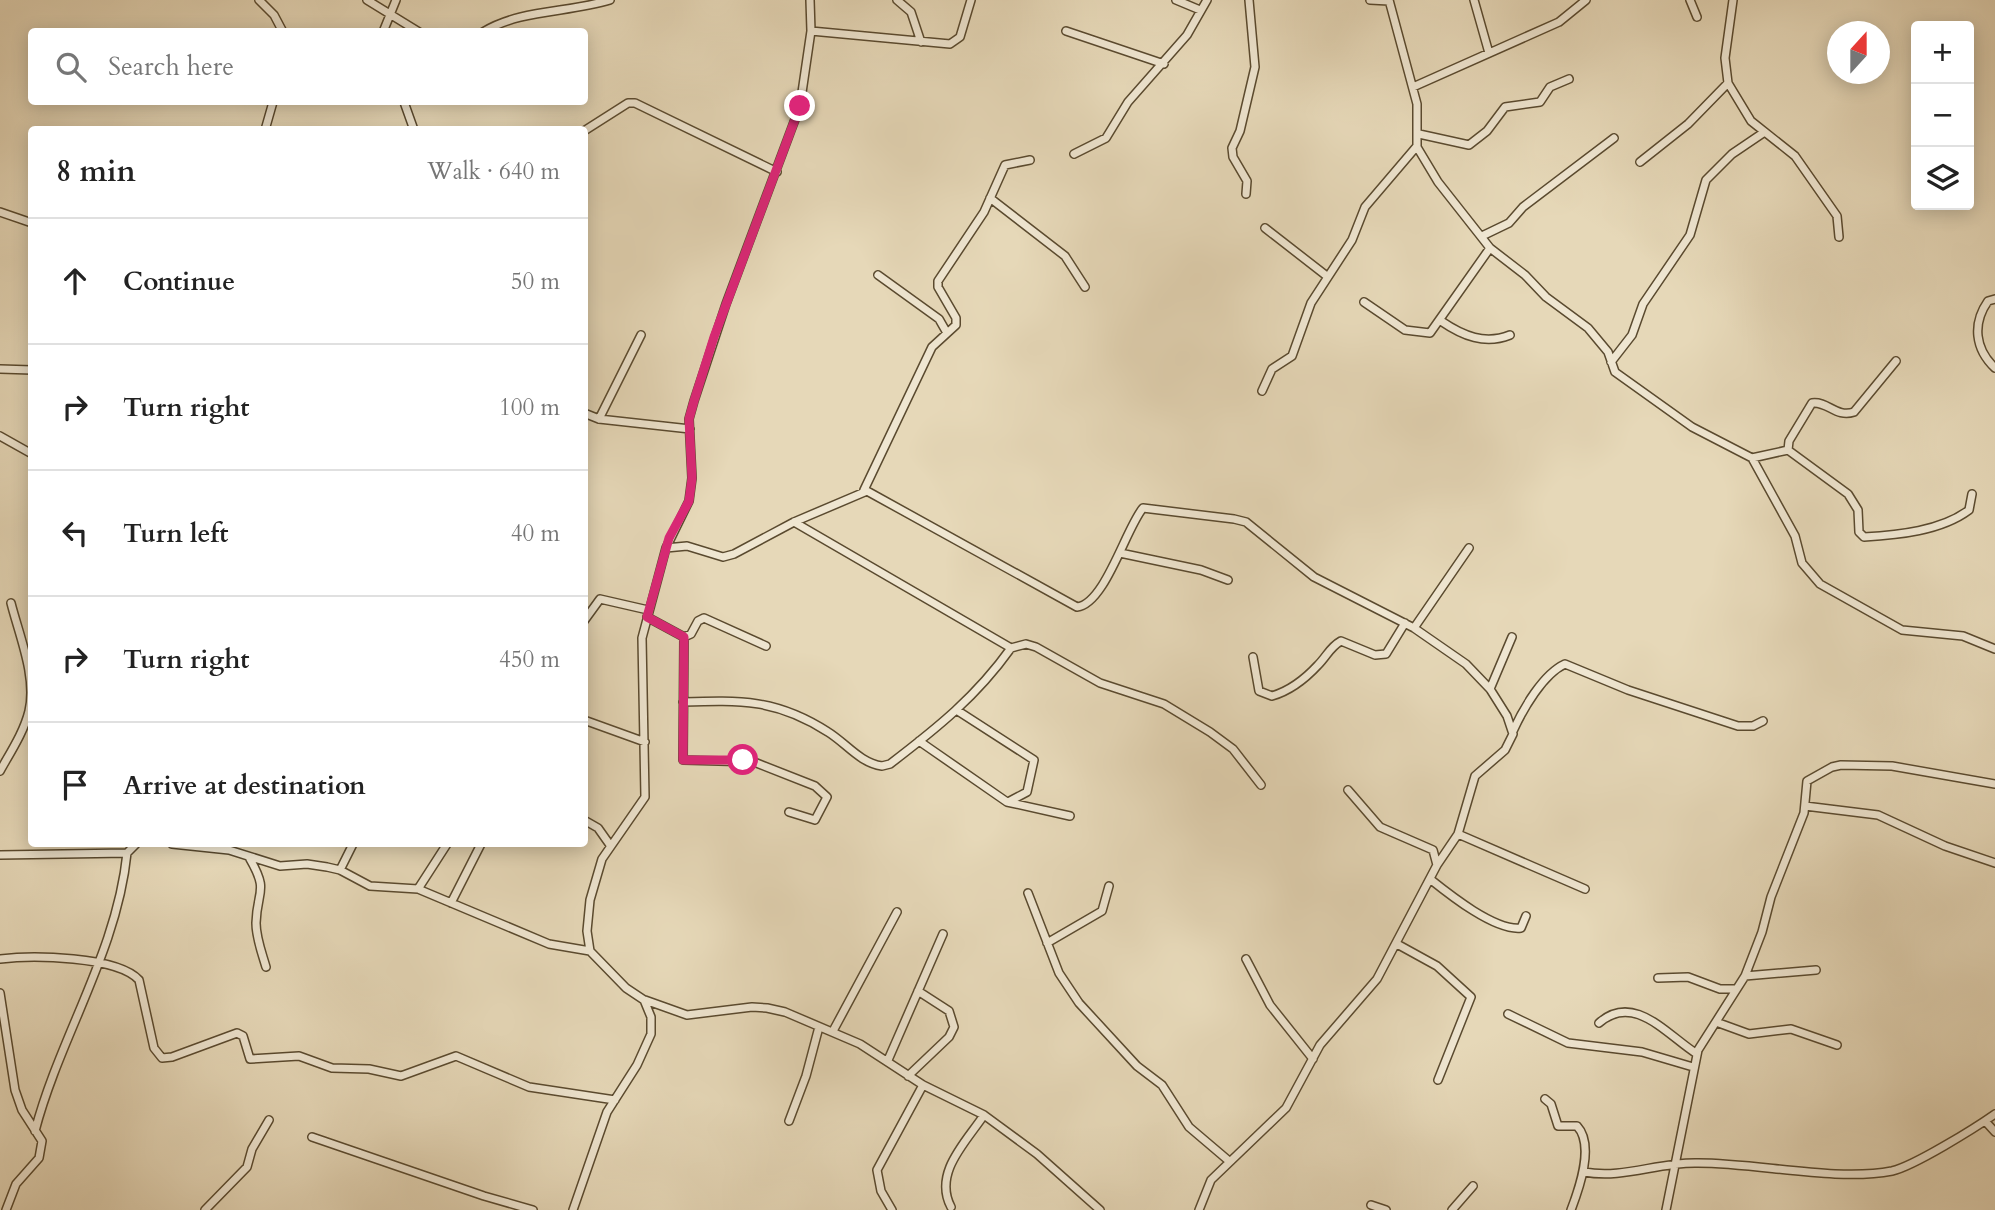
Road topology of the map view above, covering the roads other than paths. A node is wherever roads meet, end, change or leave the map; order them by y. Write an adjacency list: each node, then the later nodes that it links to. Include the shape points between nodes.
1 (259, 0): 20 (street)
2 (368, 0): 18 (street)
3 (396, 0): 18 (street)
4 (610, 0): 23 (street, via 518,17)
5 (810, 0): 24 (street)
6 (897, 0): 26 (street, via 911,12)
7 (971, 0): 26 (street, via 957,42)
8 (1177, 0): 17 (street)
9 (1207, 0): 17 (street)
10 (1249, 0): 45 (street, via 1255,67 1232,148 1247,181)
11 (1370, 0): 16 (street)
12 (1474, 0): 27 (street)
13 (1586, 0): 27 (street, via 1559,22)
14 (1690, 0): 19 (street)
15 (1733, 0): 30 (street, via 1725,58)
16 (1389, 1): 31 (street)
17 (1199, 9): 28 (street, via 1187,36)
18 (389, 13): 21 (street); 22 (street)
19 (1697, 17)
20 (282, 28)
21 (384, 28)
22 (413, 28)
23 (489, 28)
24 (811, 31): 26 (street); 44 (street, via 800,106)
25 (1066, 31): 28 (street)
26 (921, 42)
27 (1489, 53): 31 (street)
28 (1164, 64): 41 (street, via 1128,102 1106,138)
29 (1569, 79): 38 (street, via 1550,87 1540,102 1505,107 1469,145)
30 (1728, 83): 37 (street, via 1744,112); 43 (street, via 1688,124)
31 (1413, 87): 38 (street)
32 (272, 105): 34 (street)
33 (405, 105): 35 (street)
34 (266, 126)
35 (413, 126)
36 (588, 128): 44 (street, via 635,103)
37 (1763, 133): 51 (street, via 1795,156 1837,216); 63 (street, via 1732,154 1706,180 1695,227 1643,304 1632,335)
38 (1419, 134): 40 (street)
39 (1614, 138): 50 (street, via 1508,223)
40 (1417, 148): 50 (street); 54 (street, via 1365,207 1352,240)
41 (1074, 154)
42 (1030, 160): 46 (street, via 1005,165)
43 (1640, 162)
44 (778, 172): 70 (street, via 714,337)
45 (1246, 194)
46 (990, 198): 55 (street, via 1065,256); 59 (street, via 937,284 957,321)
47 (0, 212): 48 (street)
48 (28, 222)
49 (1265, 228): 54 (street)
50 (1482, 236): 52 (street)
51 (1839, 237)
52 (1490, 248): 58 (street); 63 (street, via 1588,328)
53 (878, 275): 59 (street, via 939,318)
54 (1328, 277): 67 (street, via 1303,320 1292,356 1272,369)
55 (1085, 287)
56 (1995, 299): 64 (street, via 1981,312 1978,345)
57 (1364, 302): 58 (street, via 1412,333 1430,333)
58 (1441, 321): 61 (street, via 1487,341)
59 (947, 333): 75 (street, via 926,357)
60 (641, 335): 69 (street)
61 (1510, 335)
62 (1896, 361): 72 (street, via 1854,412 1841,415 1817,401 1812,403 1788,441)
63 (1611, 362): 74 (street, via 1625,381 1680,419)
64 (1995, 368)
65 (0, 369): 66 (street)
66 (28, 370)
67 (1262, 391)
68 (588, 415): 69 (street)
69 (599, 419): 70 (street)
70 (690, 429): 78 (street, via 689,501)
71 (0, 436): 73 (street)
72 (1788, 450): 74 (street); 76 (street, via 1848,494 1864,537 1950,521 1968,512)
73 (28, 452)
74 (1752, 458): 91 (street, via 1795,536 1802,563 1820,584 1901,630 1963,636)
75 (864, 490): 77 (street); 80 (street, via 1077,607 1087,605)
76 (1972, 494)
77 (794, 522): 78 (street, via 723,557 687,547); 90 (street)
78 (666, 548): 83 (street)
79 (1469, 548): 86 (street)
80 (1120, 553): 81 (street); 85 (street, via 1143,508 1241,520 1314,578)
81 (1228, 580)
82 (11, 603): 93 (street)
83 (648, 613): 84 (street, via 600,599); 87 (street); 102 (street, via 642,638)
84 (588, 616)
85 (1405, 623): 86 (street); 92 (street, via 1386,654 1375,655 1342,642 1331,647 1297,683 1272,696 1259,691)
86 (1414, 628): 94 (street, via 1466,664)
87 (684, 637): 89 (street, via 704,618); 95 (street)
88 (1512, 638): 94 (street)
89 (766, 646)
90 (1011, 648): 96 (street); 105 (street, via 1036,647 1100,683 1164,704 1233,749)
91 (1995, 649)
92 (1253, 657)
93 (28, 676)
94 (1490, 689): 100 (street)
95 (682, 702): 101 (street, via 742,700 768,705 827,730 876,765 890,764); 109 (street, via 683,760 754,762 816,786 827,797 815,820)
96 (958, 711): 101 (street); 107 (street, via 1034,760 1027,792)
97 (28, 715): 103 (street)
98 (588, 721): 102 (street)
99 (1763, 721): 100 (street, via 1738,726 1618,687 1565,664 1533,695)
100 (1513, 730): 112 (street, via 1511,743 1475,776)
101 (919, 741): 107 (street)
102 (645, 742): 113 (street, via 645,797)
103 (0, 771)
104 (1995, 784): 108 (street, via 1892,766 1833,766 1807,781)
105 (1261, 785)
106 (1348, 790): 123 (street, via 1377,825 1433,850)
107 (1007, 802): 110 (street)
108 (1805, 806): 122 (street, via 1878,815); 142 (street)
109 (789, 812)
110 (1070, 816)
111 (588, 822): 113 (street)
112 (1458, 834): 123 (street); 128 (street)
113 (610, 845): 136 (street, via 590,900)
114 (133, 847): 119 (street)
115 (200, 847): 121 (street, via 229,850)
116 (352, 847): 124 (street)
117 (445, 847): 127 (street)
118 (479, 847): 130 (street)
119 (127, 853): 120 (street); 139 (street, via 121,896)
120 (0, 855)
121 (250, 859): 124 (street); 140 (street, via 260,877 256,922)
122 (1995, 863)
123 (1437, 865): 125 (street)
124 (341, 870): 127 (street, via 370,886)
125 (1430, 879): 132 (street, via 1466,909 1510,927 1521,928); 135 (street)
126 (1109, 886): 134 (street, via 1102,911)
127 (418, 889): 130 (street)
128 (1584, 889)
129 (1028, 893): 134 (street)
130 (451, 903): 136 (street, via 549,944)
131 (897, 912): 152 (street)
132 (1526, 916)
133 (943, 934): 145 (street)
134 (1047, 943): 171 (street, via 1059,973 1079,1003 1162,1085 1189,1127)
135 (1397, 944): 155 (street, via 1369,992); 159 (street, via 1437,966 1471,997)
136 (590, 951): 147 (street)
137 (0, 959): 139 (street)
138 (1246, 959): 155 (street, via 1270,1005)
139 (99, 963): 162 (street, via 123,969 139,980 149,1031 162,1058 237,1033 243,1036 250,1059 299,1056 332,1068 401,1076 456,1056 529,1087); 168 (street, via 48,1086)
140 (266, 967)
141 (1816, 970): 142 (street)
142 (1745, 976): 144 (street)
143 (1658, 978): 144 (street, via 1688,977 1720,989)
144 (1735, 989): 149 (street)
145 (918, 991): 156 (street); 158 (street, via 950,1012 954,1027)
146 (0, 993): 168 (street, via 15,1090)
147 (644, 1000): 151 (street, via 687,1015 767,1008); 162 (street, via 651,1034)
148 (1508, 1014): 157 (street, via 1568,1043 1633,1051)
149 (1716, 1022): 153 (street, via 1749,1034 1791,1029); 154 (street)
150 (1598, 1023): 154 (street, via 1611,1013 1635,1012 1652,1019)
151 (819, 1027): 152 (street); 166 (street)
152 (833, 1031): 156 (street)
153 (1837, 1045)
154 (1697, 1054): 157 (street)
155 (1312, 1059): 171 (street, via 1286,1108)
156 (888, 1060): 158 (street)
157 (1693, 1067): 172 (street)
158 (908, 1076): 160 (street)
159 (1438, 1080)
160 (923, 1085): 164 (street); 181 (street, via 877,1170 881,1191)
161 (1545, 1099): 173 (street, via 1558,1126 1580,1128)
162 (615, 1100): 180 (street)
163 (1995, 1114): 167 (street)
164 (984, 1115): 176 (street, via 946,1173 946,1198); 182 (street)
165 (270, 1120): 178 (street, via 247,1167)
166 (789, 1121)
167 (1985, 1121): 169 (street); 172 (street, via 1895,1170 1838,1172)
168 (35, 1131): 177 (street, via 42,1142 39,1158 16,1184)
169 (1995, 1132)
170 (312, 1137): 179 (street)
171 (1228, 1161): 183 (street, via 1207,1185)
172 (1677, 1163): 173 (street, via 1609,1176); 187 (street)
173 (1584, 1172): 186 (street)
174 (1473, 1186): 185 (street)
175 (1371, 1205): 184 (street)
176 (951, 1207)
177 (6, 1210)
178 (205, 1210)
179 (533, 1210)
180 (573, 1210)
181 (892, 1210)
182 (1100, 1210)
183 (1199, 1210)
184 (1386, 1210)
185 (1452, 1210)
186 (1571, 1210)
187 (1666, 1210)

